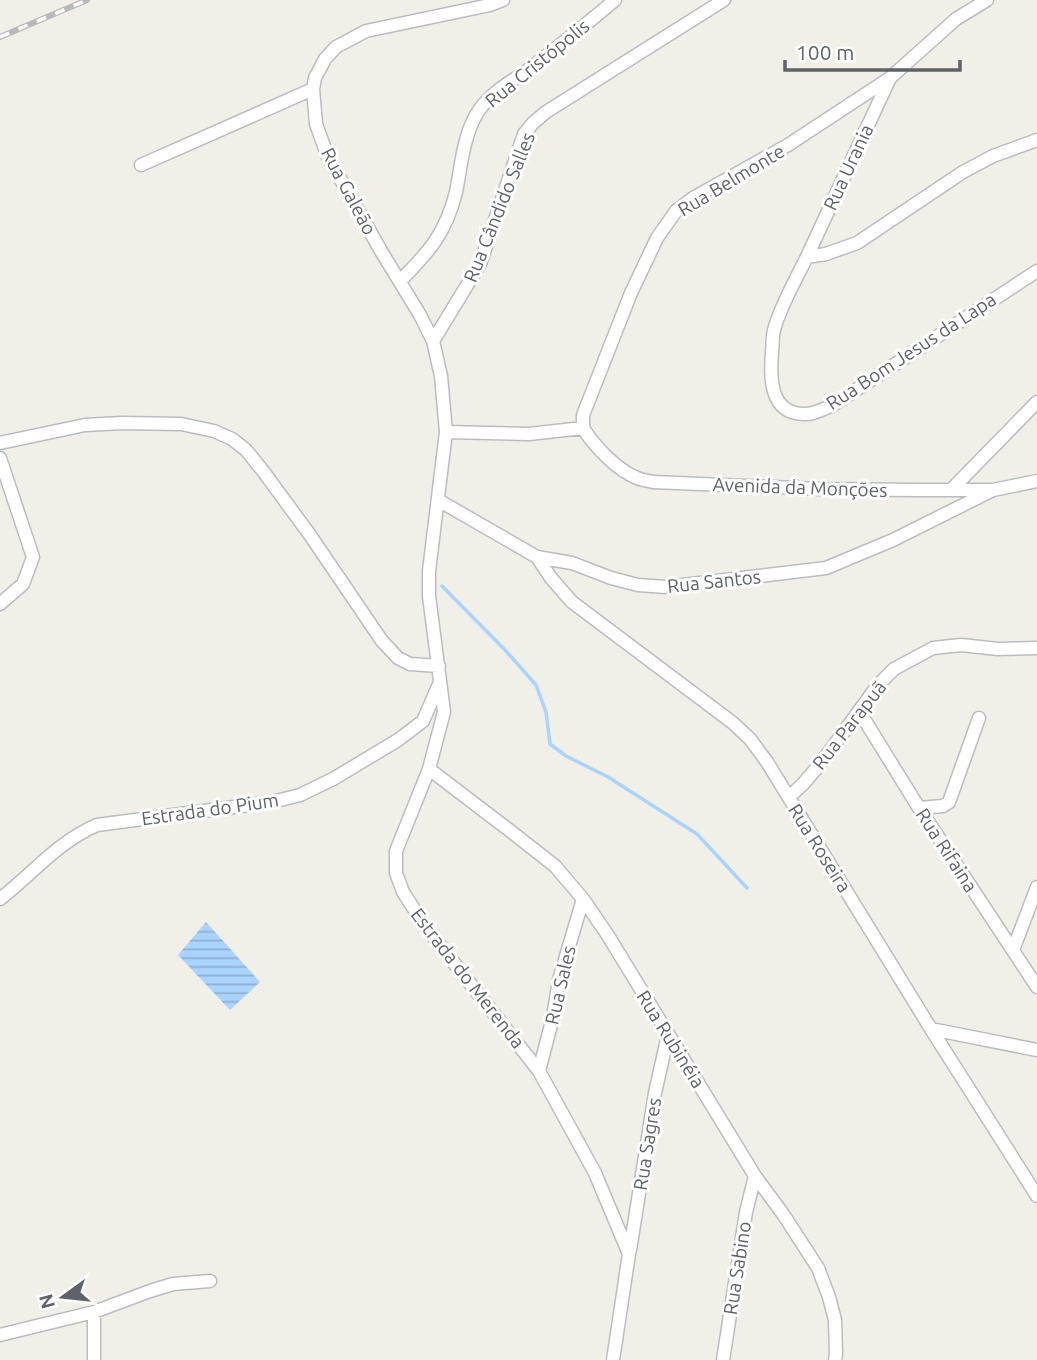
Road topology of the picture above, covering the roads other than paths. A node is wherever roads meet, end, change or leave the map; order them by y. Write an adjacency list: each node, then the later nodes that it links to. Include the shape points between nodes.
1 (503, 0): 6 (street, Rua Galeão, via 351,38 325,59)
2 (615, 0): 11 (street, Rua Cristópolis, via 481,106 467,137 455,195 438,239)
3 (724, 0): 12 (street, Rua Cândido Salles, via 533,123 524,134 480,264)
4 (987, 0): 5 (street, Rua Belmonte, via 957,19)
5 (890, 78): 9 (street, Rua Urania); 14 (street, Rua Belmonte, via 676,211 657,238 631,293 583,415)
6 (313, 89): 8 (street); 11 (street, Rua Galeão, via 316,124 328,157)
7 (1037, 140): 9 (street, via 963,172 857,243)
8 (141, 165)
9 (807, 257): 10 (street, Rua Bom Jesus da Lapa, via 785,300 774,333 771,363 775,397 781,406 800,414 833,405)
10 (1037, 271)
11 (400, 281): 12 (street, Rua Galeão)
12 (433, 341): 15 (street, Rua Galeão)
13 (1037, 402): 19 (street)
14 (583, 428): 15 (street, via 529,434); 19 (street, Avenida da Monções, via 625,471 654,482)
15 (446, 432): 21 (street, Rua Galeão)
16 (0, 443): 25 (street, via 85,425 122,423 181,424 232,439 263,471 382,641 410,664)
17 (0, 458): 23 (street, via 33,557 23,584)
18 (1037, 481): 20 (street, Avenida da Monções)
19 (952, 489): 20 (street, Avenida da Monções)
20 (993, 490): 22 (street, Rua Santos, via 826,568 666,587 638,585 572,563)
21 (438, 500): 22 (street, Rua Santos); 25 (street, Estrada do Merenda, via 429,571)
22 (537, 557): 32 (street, Rua Roseira, via 572,602 750,739)
23 (0, 604)
24 (1037, 648): 27 (street, Rua Parapuã, via 933,648 894,669)
25 (439, 666): 26 (street, Estrada do Merenda)
26 (441, 681): 29 (street, Estrada do Pium); 30 (street, Estrada do Merenda)
27 (859, 712): 32 (street, Rua Parapuã); 33 (street, Rua Rifaina)
28 (979, 718): 33 (street, via 949,802)
29 (423, 721): 30 (street); 35 (street, Estrada do Pium, via 300,795 89,828)
30 (441, 727): 31 (street, Estrada do Merenda)
31 (429, 769): 36 (street, Rua Rubinéia, via 555,866); 42 (street, Estrada do Merenda, via 396,851 396,873 425,926)
32 (789, 797): 39 (street, Rua Roseira)
33 (919, 808): 37 (street, Rua Rifaina)
34 (1037, 887): 37 (street)
35 (0, 899)
36 (583, 899): 40 (street, Rua Rubinéia); 42 (street, Rua Sales)
37 (1013, 950): 38 (street, Rua Rifaina)
38 (1037, 987)
39 (931, 1029): 41 (street); 44 (street, Rua Roseira)
40 (668, 1035): 43 (street, Rua Rubinéia); 45 (street, Rua Sagres)
41 (1037, 1050)
42 (539, 1071): 45 (street, Estrada do Merenda, via 595,1173)
43 (755, 1176): 51 (street, Rua Sabino); 52 (street, Rua Rubinéia, via 818,1268 835,1320)
44 (1037, 1196)
45 (629, 1254): 50 (street)
46 (210, 1281): 47 (street, via 173,1284)
47 (94, 1312): 48 (street); 49 (street)
48 (0, 1335)
49 (94, 1360)
50 (613, 1360)
51 (723, 1360)
52 (835, 1360)

